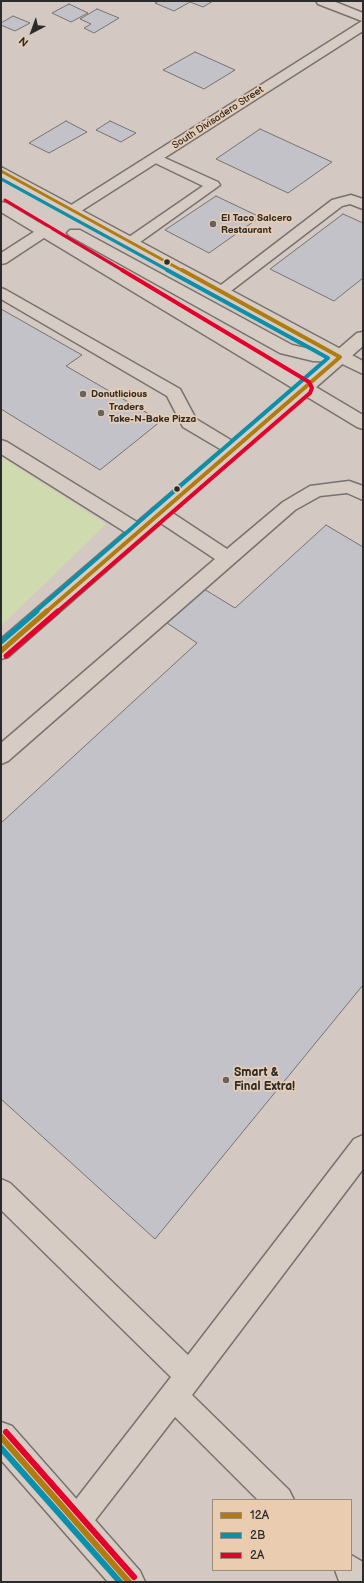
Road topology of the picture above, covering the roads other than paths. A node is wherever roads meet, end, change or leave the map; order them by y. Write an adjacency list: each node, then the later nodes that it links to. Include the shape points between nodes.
1 (322, 1): 2 (main road)
2 (363, 18)
3 (363, 25): 4 (main road, South Divisadero Street)
4 (156, 158): 9 (main road, South Divisadero Street); 11 (lane, via 212,185)
5 (1, 171): 9 (main road)
6 (1, 202): 16 (main road, via 22,203 286,349 326,358)
7 (363, 205): 13 (lane, via 351,200 337,203)
8 (1, 206): 10 (main road)
9 (73, 210): 11 (main road)
10 (45, 231): 12 (lane); 18 (main road)
11 (131, 242): 13 (main road)
12 (1, 260)
13 (222, 291): 16 (main road)
14 (1, 293): 21 (lane, via 174,393 190,423)
15 (363, 337): 16 (main road)
16 (340, 356): 17 (main road); 18 (main road)
17 (363, 368)
18 (304, 388): 19 (main road); 21 (main road)
19 (363, 423)
20 (1, 446): 24 (lane)
21 (233, 449): 23 (main road)
22 (363, 494): 25 (lane, via 349,487 316,490 290,506)
23 (159, 513): 24 (main road); 25 (lane)
24 (138, 532): 26 (main road)
25 (229, 559): 27 (lane)
26 (1, 651)
27 (1, 755)
28 (363, 1148): 30 (lane)
29 (1, 1192): 30 (lane)
30 (182, 1386): 32 (lane); 33 (lane)
31 (1, 1437): 33 (main road)
32 (278, 1499)
33 (76, 1522): 35 (main road)
34 (351, 1571): 36 (lane)
35 (129, 1582)
36 (362, 1582)

